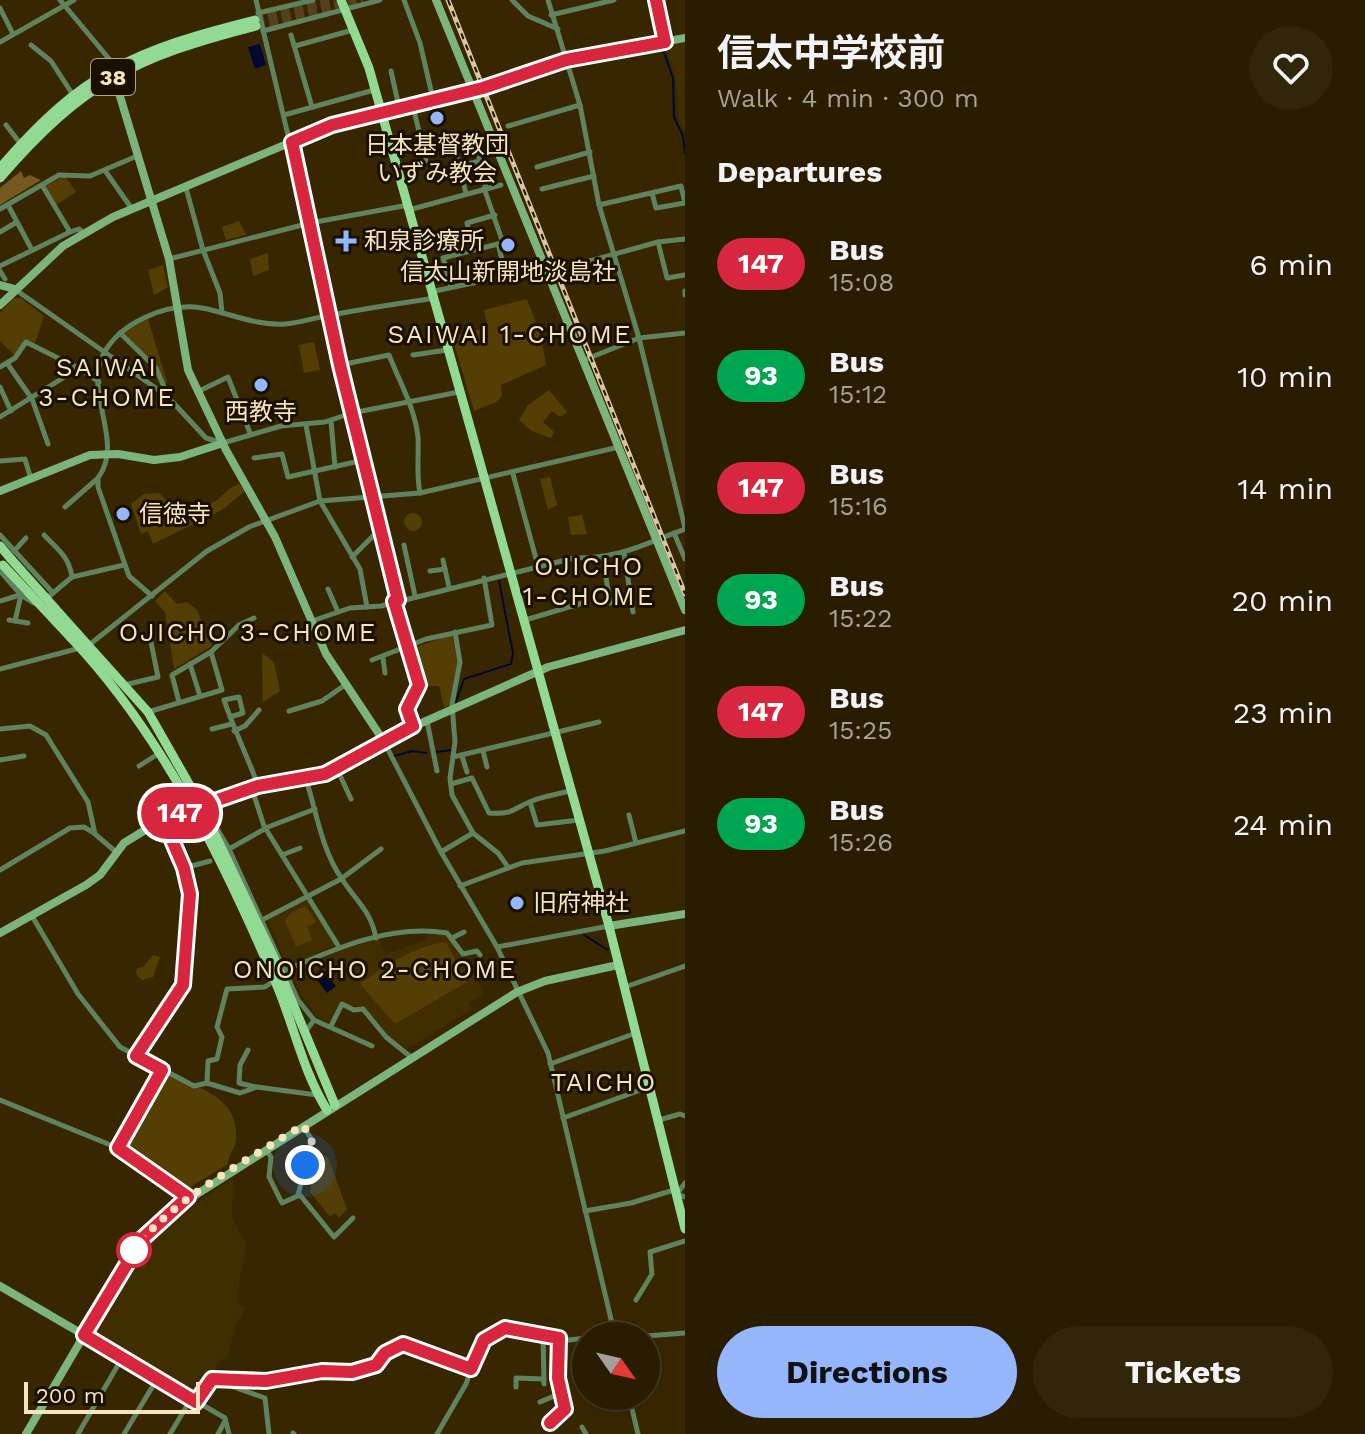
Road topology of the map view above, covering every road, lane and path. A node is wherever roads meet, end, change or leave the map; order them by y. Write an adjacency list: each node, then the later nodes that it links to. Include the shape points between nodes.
1 (60, 0): 13 (street)
2 (74, 0): 13 (street)
3 (256, 0): 17 (street)
4 (313, 0): 17 (street)
5 (341, 0): 15 (main road)
6 (380, 0): 15 (street)
7 (404, 0): 33 (street)
8 (436, 0): 31 (street)
9 (512, 0): 18 (street, via 528,16)
10 (548, 0): 16 (street)
11 (656, 0): 24 (street)
12 (614, 2): 16 (street)
13 (63, 7): 20 (street); 29 (street, via 90,35)
14 (0, 8): 20 (street)
15 (346, 10): 17 (street); 19 (main road)
16 (551, 15): 18 (street)
17 (258, 23): 29 (main road, 38, via 135,60); 39 (street)
18 (558, 29): 27 (street)
19 (354, 30): 26 (street); 30 (main road)
20 (13, 34): 23 (street)
21 (291, 35): 26 (street)
22 (685, 38): 24 (street)
23 (0, 42)
24 (665, 42): 27 (street)
25 (31, 45): 32 (street, via 51,61)
26 (295, 46): 36 (street)
27 (566, 60): 31 (street); 35 (street)
28 (391, 71): 37 (street)
29 (113, 73): 32 (main road, 38); 46 (street); 53 (main road, 38, via 50,122)
30 (375, 89): 36 (street); 38 (main road)
31 (474, 90): 33 (street); 100 (street)
32 (73, 95): 43 (main road, 38)
33 (433, 99): 34 (street)
34 (413, 104): 37 (street); 50 (street, via 426,161)
35 (580, 105): 41 (street); 45 (street)
36 (312, 107): 39 (street)
37 (399, 107): 38 (street)
38 (382, 112): 42 (street); 50 (main road)
39 (284, 115): 42 (street)
40 (6, 125): 43 (street)
41 (508, 126)
42 (292, 142): 56 (street); 69 (street)
43 (21, 144): 49 (main road, 38)
44 (478, 152): 47 (street)
45 (590, 152): 48 (street); 52 (street)
46 (137, 156): 51 (street); 61 (street)
47 (480, 161): 57 (street); 60 (street, via 459,162)
48 (537, 167)
49 (0, 168)
50 (397, 169): 64 (main road)
51 (106, 172): 54 (street, via 59,175); 66 (street)
52 (594, 176): 58 (street); 63 (street)
53 (0, 178)
54 (41, 185): 62 (street); 71 (street)
55 (501, 185): 57 (street)
56 (186, 188): 61 (street); 77 (street)
57 (485, 188): 60 (street); 67 (street)
58 (542, 189)
59 (652, 193): 59 (street, via 681,186 685,203 656,208); 63 (street)
60 (466, 194): 64 (street)
61 (151, 201): 66 (street); 80 (street)
62 (8, 205): 65 (street); 68 (street)
63 (599, 205): 79 (street)
64 (408, 208): 69 (street); 89 (main road)
65 (0, 209)
66 (132, 209): 72 (street)
67 (495, 215): 75 (street, via 503,243); 78 (street, via 467,223)
68 (17, 222): 70 (street); 76 (street)
69 (310, 223): 77 (street); 93 (street)
70 (0, 232)
71 (70, 232): 72 (street); 76 (street)
72 (84, 233): 88 (street)
73 (685, 240): 74 (street)
74 (658, 242): 79 (street); 85 (street, via 667,278)
75 (498, 244): 78 (street); 84 (street)
76 (32, 250): 82 (street)
77 (203, 250): 80 (street); 92 (street, via 220,293)
78 (474, 250): 87 (street, via 443,258)
79 (612, 253): 81 (street); 96 (street)
80 (169, 259): 91 (street)
81 (579, 264)
82 (0, 268): 86 (street)
83 (520, 273): 84 (street)
84 (506, 275): 87 (street)
85 (685, 275)
86 (2, 282): 88 (street)
87 (451, 287): 89 (street)
88 (15, 289): 90 (street); 98 (street)
89 (432, 295): 93 (street); 97 (main road)
90 (0, 305)
91 (176, 310): 92 (street, via 199,307); 94 (street, via 139,320); 107 (street)
92 (222, 314): 93 (street, via 276,324)
93 (328, 315): 102 (street)
94 (120, 333): 98 (street); 109 (street, via 156,368)
95 (685, 333): 96 (street)
96 (639, 338): 100 (street); 140 (street)
97 (447, 350): 99 (street); 108 (main road)
98 (104, 354): 105 (street); 109 (street)
99 (413, 355)
100 (584, 360): 121 (street)
101 (7, 363): 103 (street); 104 (street, via 26,342); 110 (street)
102 (340, 365): 111 (street, via 389,355); 113 (street)
103 (0, 367)
104 (79, 368): 105 (street); 110 (street)
105 (99, 382): 123 (street)
106 (0, 387): 112 (street)
107 (197, 392): 117 (street, via 228,377); 119 (street)
108 (459, 392): 111 (street); 132 (main road)
109 (167, 396): 118 (street)
110 (32, 399): 112 (street); 120 (street)
111 (408, 401): 113 (street); 134 (street, via 418,437 415,472)
112 (11, 411): 114 (street)
113 (352, 413): 115 (street); 125 (street)
114 (0, 417)
115 (331, 421): 116 (street); 127 (street)
116 (306, 425): 117 (street); 128 (street)
117 (250, 433): 119 (street)
118 (206, 438): 119 (street); 122 (street)
119 (223, 443): 122 (street); 138 (street)
120 (48, 444)
121 (619, 447): 129 (street); 145 (street)
122 (204, 449): 123 (street, via 154,460)
123 (108, 454): 130 (street, via 76,458); 131 (street)
124 (254, 458): 128 (street, via 282,454 288,477)
125 (364, 460): 127 (street); 135 (street)
126 (0, 461): 130 (street, via 25,459)
127 (335, 467): 128 (street)
128 (315, 471): 136 (street)
129 (513, 474): 132 (street); 156 (street)
130 (30, 476): 133 (street)
131 (98, 478): 137 (street); 155 (street)
132 (484, 480): 134 (street); 159 (main road)
133 (0, 491)
134 (420, 493): 135 (street)
135 (373, 495): 136 (street); 139 (street)
136 (320, 501): 138 (street); 150 (street)
137 (65, 507)
138 (268, 522): 168 (street, via 207,551); 180 (street)
139 (381, 528): 150 (street); 171 (street)
140 (685, 528): 141 (street)
141 (674, 533): 145 (street); 148 (street)
142 (0, 535): 154 (street)
143 (44, 535): 160 (street, via 61,550)
144 (26, 538): 154 (street)
145 (657, 540): 149 (street); 175 (street)
146 (404, 545): 169 (street)
147 (0, 546): 154 (main road)
148 (683, 549): 152 (street)
149 (624, 553): 151 (street); 177 (street)
150 (352, 557): 174 (street, via 365,584)
151 (603, 558): 156 (street); 173 (street)
152 (685, 559)
153 (443, 560): 157 (street)
154 (6, 561): 161 (street); 166 (street); 185 (main road, bridge)
155 (124, 565): 160 (street); 168 (street)
156 (538, 566): 159 (street)
157 (445, 569): 158 (street); 164 (street)
158 (430, 571)
159 (511, 575): 162 (street); 179 (main road)
160 (72, 577): 166 (street)
161 (6, 578): 163 (street); 167 (street)
162 (484, 578): 164 (street); 183 (street, via 492,625)
163 (0, 583)
164 (449, 587): 169 (street)
165 (328, 589): 176 (street)
166 (53, 593): 167 (street, via 34,603)
167 (21, 595): 170 (street); 181 (street, via 12,620)
168 (152, 596): 185 (street)
169 (415, 596): 171 (street)
170 (0, 601)
171 (396, 601): 174 (street); 186 (street)
172 (586, 602): 179 (street)
173 (610, 603)
174 (367, 607): 176 (street)
175 (685, 610)
176 (338, 612): 180 (street)
177 (633, 612)
178 (254, 618): 187 (street)
179 (524, 620): 192 (main road)
180 (309, 622): 194 (street)
181 (28, 623)
182 (685, 630): 192 (street)
183 (455, 632): 186 (street); 198 (street, via 460,662)
184 (150, 637): 195 (street, via 158,677)
185 (84, 647): 191 (street); 195 (main road); 212 (main road)
186 (406, 647): 188 (street); 205 (street, via 419,685 407,709)
187 (211, 652): 190 (street); 196 (street, via 222,690)
188 (383, 658): 189 (street); 193 (street)
189 (372, 660)
190 (190, 664): 196 (street); 197 (street, via 172,675)
191 (0, 669)
192 (537, 672): 198 (street); 208 (main road)
193 (385, 673)
194 (346, 684): 200 (street, via 322,701); 209 (street)
195 (124, 685): 201 (main road)
196 (200, 696): 197 (street)
197 (179, 702): 201 (street)
198 (453, 709): 202 (street); 215 (street)
199 (259, 710): 204 (street, via 245,726)
200 (289, 711)
201 (148, 712): 228 (main road)
202 (427, 720): 205 (street); 220 (street)
203 (599, 722): 208 (street)
204 (232, 724): 204 (street, via 243,713 239,697 224,700); 207 (street); 224 (street)
205 (413, 726): 209 (street)
206 (0, 729): 236 (street, via 30,726 46,735 88,802)
207 (212, 729)
208 (555, 733): 210 (street); 225 (main road)
209 (383, 740): 211 (street); 241 (street)
210 (483, 751): 214 (street); 218 (street)
211 (362, 752): 219 (street)
212 (160, 754): 217 (street); 228 (main road)
213 (24, 756): 216 (street)
214 (462, 756): 215 (street); 221 (street)
215 (453, 757): 223 (street)
216 (0, 760)
217 (139, 766)
218 (487, 767)
219 (337, 769): 222 (street); 226 (street)
220 (437, 771)
221 (467, 772)
222 (306, 779): 224 (street); 229 (street)
223 (451, 784): 227 (street, via 472,778 489,813 520,811); 235 (street)
224 (254, 787): 228 (street); 233 (street)
225 (571, 790): 227 (street); 232 (main road)
226 (351, 799)
227 (530, 802): 232 (street, via 537,825)
228 (196, 806): 231 (street); 239 (street, via 210,813); 266 (main road)
229 (315, 809): 233 (street); 250 (street)
230 (629, 815): 237 (street)
231 (163, 819): 242 (street, via 140,831); 248 (street)
232 (580, 820): 243 (main road)
233 (266, 828): 239 (street); 244 (street)
234 (685, 831): 237 (street)
235 (473, 833): 241 (street); 247 (street)
236 (95, 834): 242 (street); 249 (street, via 84,827 70,828)
237 (636, 843): 243 (street)
238 (300, 848): 244 (street)
239 (229, 849): 255 (street)
240 (381, 849): 250 (street)
241 (441, 852): 251 (street)
242 (117, 853): 254 (street, via 100,875)
243 (588, 853): 247 (street); 256 (main road)
244 (282, 855): 252 (street)
245 (0, 859): 249 (street)
246 (210, 861): 248 (street)
247 (508, 867): 251 (street)
248 (184, 868): 275 (street, via 191,905 183,985)
249 (2, 869)
250 (341, 879): 252 (street); 259 (street, via 372,918)
251 (460, 886): 262 (street)
252 (308, 897): 255 (street); 261 (street)
253 (685, 914): 256 (street)
254 (31, 915): 258 (street); 275 (street, via 78,994 120,1047)
255 (262, 920): 266 (street)
256 (609, 926): 262 (street); 264 (main road)
257 (464, 932): 260 (street)
258 (0, 933)
259 (376, 938): 260 (street, via 412,931 443,932); 261 (street)
260 (452, 938): 263 (street, via 463,954)
261 (339, 947): 266 (street)
262 (497, 947): 268 (street)
263 (480, 955)
264 (618, 965): 267 (main road); 268 (street)
265 (685, 966): 267 (street)
266 (280, 975): 269 (street); 271 (main road); 279 (street, via 265,987 227,989 217,1027 220,1048 217,1059 208,1061); 282 (main road)
267 (624, 987): 272 (main road)
268 (517, 992): 276 (street); 277 (street)
269 (314, 1020): 270 (street); 271 (street)
270 (331, 1026): 273 (street); 276 (street, via 342,1004 363,1009)
271 (305, 1032): 284 (main road)
272 (636, 1033): 277 (street); 281 (main road)
273 (372, 1046)
274 (248, 1050): 280 (street, via 239,1083)
275 (136, 1056): 278 (street)
276 (411, 1057): 284 (street)
277 (550, 1064): 286 (street)
278 (162, 1070): 279 (street, via 194,1086); 289 (street)
279 (207, 1083): 280 (street, via 240,1093)
280 (257, 1087): 282 (street)
281 (650, 1087): 286 (street); 287 (main road)
282 (318, 1095): 284 (main road)
283 (0, 1100): 289 (street)
284 (331, 1108): 288 (street)
285 (685, 1116): 287 (street)
286 (563, 1118): 295 (street)
287 (659, 1120): 292 (main road)
288 (303, 1125): 290 (street); 293 (street, via 312,1140)
289 (118, 1148): 294 (street)
290 (266, 1149): 293 (street, via 271,1157 269,1177 282,1203); 294 (street)
291 (685, 1183): 292 (street)
292 (679, 1193): 295 (street); 297 (main road)
293 (298, 1195): 296 (street, via 334,1237)
294 (188, 1197): 303 (street, via 142,1239)
295 (585, 1211): 301 (street)
296 (353, 1218)
297 (685, 1229)
298 (685, 1241): 300 (street, via 650,1252 652,1274)
299 (0, 1286): 303 (street)
300 (636, 1300)
301 (612, 1322)
302 (685, 1333): 305 (street)
303 (84, 1335): 308 (street); 320 (street)
304 (543, 1335): 306 (street); 309 (street, via 505,1328 484,1340); 312 (street, via 544,1381 516,1378)
305 (660, 1335)
306 (559, 1338): 307 (street); 313 (street)
307 (572, 1338)
308 (122, 1358): 310 (street); 321 (street)
309 (471, 1369): 311 (street, via 403,1344 376,1365 352,1372 322,1371 266,1381); 327 (street)
310 (157, 1379): 314 (street); 322 (street)
311 (228, 1379): 314 (street, via 208,1382); 326 (street, via 228,1385 265,1398)
312 (516, 1387)
313 (561, 1393): 315 (street); 318 (street, via 565,1409)
314 (194, 1400): 317 (street); 323 (street)
315 (540, 1402)
316 (632, 1410): 329 (street)
317 (226, 1420): 324 (street); 325 (street)
318 (550, 1423)
319 (582, 1427): 328 (street)
320 (26, 1434)
321 (78, 1434)
322 (124, 1434)
323 (170, 1434)
324 (218, 1434)
325 (229, 1434)
326 (269, 1434)
327 (437, 1434)
328 (586, 1434)
329 (638, 1434)

